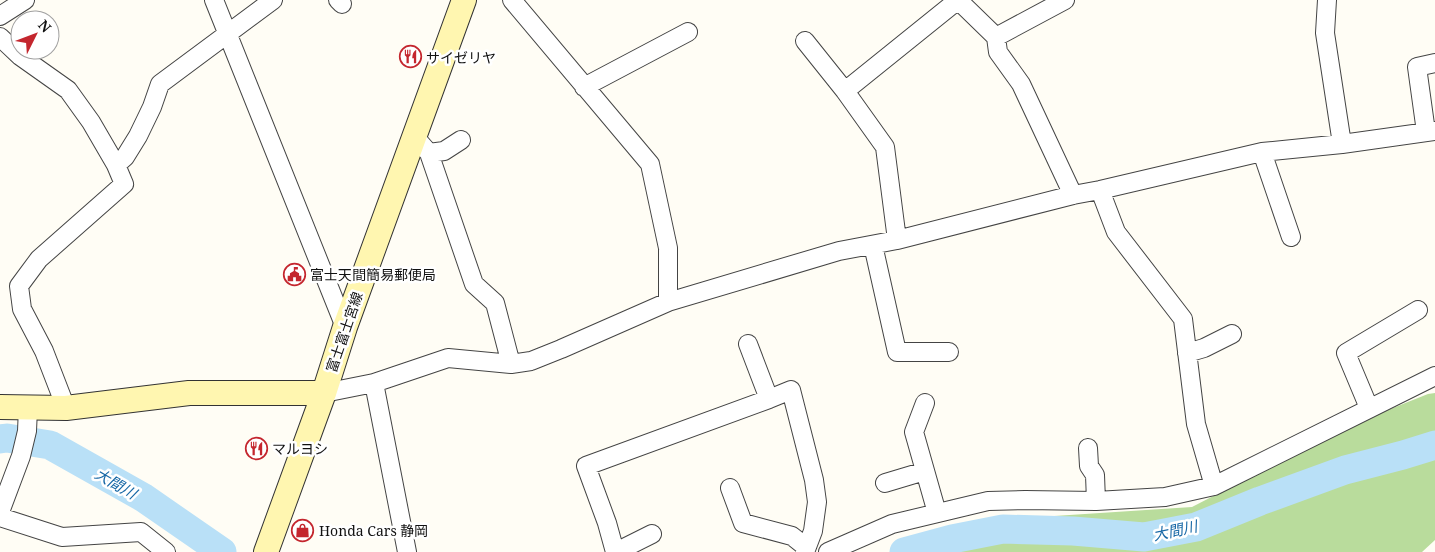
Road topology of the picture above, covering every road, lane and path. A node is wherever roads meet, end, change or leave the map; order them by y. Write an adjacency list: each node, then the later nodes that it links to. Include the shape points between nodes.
1 (25, 0): 9 (street)
2 (214, 0): 11 (street)
3 (273, 0): 11 (street)
4 (464, 0): 21 (main road, 富士富士宮線)
5 (512, 0): 16 (street)
6 (958, 0): 13 (street); 17 (street)
7 (1065, 0): 13 (street)
8 (1327, 0): 20 (street, via 1325,33)
9 (0, 16)
10 (688, 32): 16 (street)
11 (228, 34): 23 (street, via 160,84 138,136); 31 (street)
12 (0, 37): 23 (street, via 20,56 68,90)
13 (996, 37): 25 (street, via 998,52 1020,84)
14 (805, 41): 17 (street)
15 (1435, 63): 18 (street, via 1417,67)
16 (584, 87): 29 (street, via 650,164 668,248)
17 (845, 92): 27 (street, via 885,147)
18 (1431, 131): 20 (street)
19 (461, 140): 21 (street, via 444,151)
20 (1342, 144): 22 (street)
21 (422, 145): 31 (main road, 富士富士宮線); 36 (street, via 474,284 496,303)
22 (1262, 152): 24 (street); 26 (street)
23 (116, 165): 43 (street, via 124,184 39,258 19,286 22,309 44,351)
24 (1100, 190): 25 (street); 35 (street, via 1116,232 1183,319)
25 (1073, 195): 27 (street)
26 (1291, 237)
27 (897, 240): 28 (street)
28 (873, 245): 29 (street); 34 (street, via 897,352)
29 (668, 302): 36 (street, via 562,350)
30 (1418, 310): 44 (street, via 1346,353)
31 (346, 327): 39 (main road, 富士富士宮線)
32 (1232, 334): 35 (street)
33 (748, 344): 40 (street)
34 (949, 352)
35 (1187, 353): 49 (street, via 1196,424)
36 (511, 364): 38 (street, via 448,358)
37 (1435, 376): 44 (street)
38 (374, 383): 39 (street); 59 (street)
39 (324, 393): 43 (main road, via 189,394); 58 (main road, 富士富士宮線)
40 (769, 399): 56 (street, via 791,390 814,480 817,502 813,532); 60 (street, via 586,466)
41 (925, 403): 47 (street, via 914,432)
42 (0, 407): 45 (main road)
43 (66, 408): 45 (main road)
44 (1369, 408): 49 (street)
45 (28, 420): 52 (street, via 21,456)
46 (1088, 448): 51 (street, via 1088,466 1095,476)
47 (925, 471): 48 (street); 53 (street)
48 (885, 483)
49 (1214, 486): 51 (street, via 1165,497)
50 (730, 488): 56 (street, via 742,523 792,536)
51 (1096, 501): 53 (street, via 988,501)
52 (0, 512)
53 (937, 514): 61 (street, via 892,524)
54 (0, 517): 57 (street, via 62,537 141,532)
55 (652, 534): 60 (street)
56 (806, 550)
57 (166, 552)
58 (266, 552)
59 (407, 552)
60 (615, 552)
61 (828, 552)

